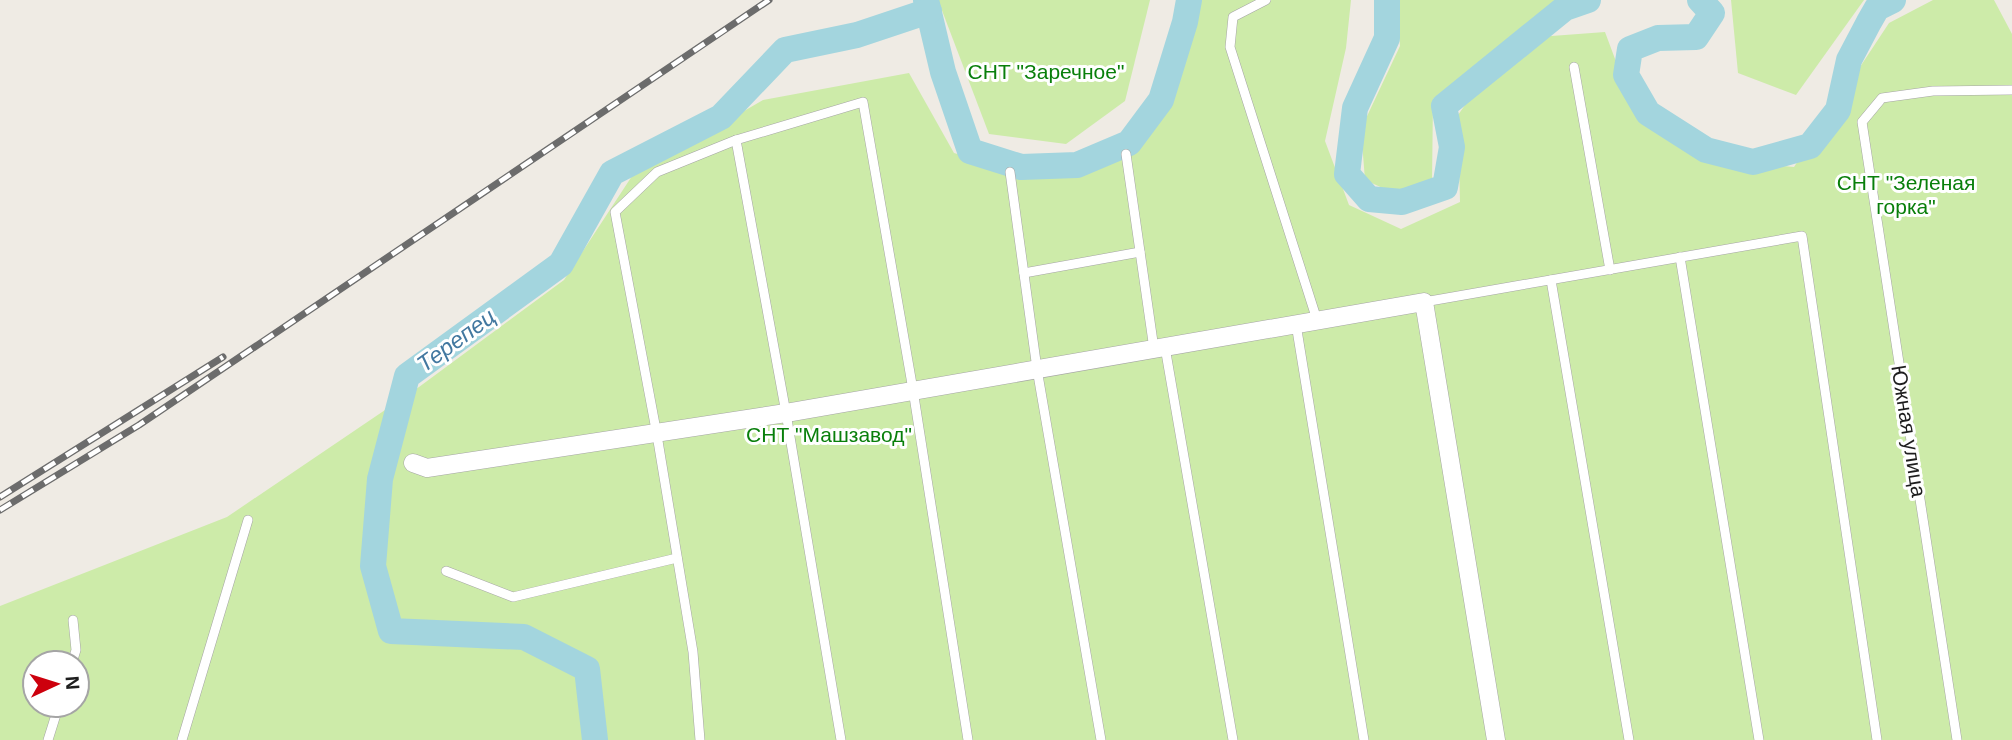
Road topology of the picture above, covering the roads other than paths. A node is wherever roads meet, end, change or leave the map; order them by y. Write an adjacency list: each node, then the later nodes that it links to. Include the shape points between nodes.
1 (1266, 0): 13 (lane, via 1233,17 1230,47)
2 (1574, 67): 9 (lane)
3 (2012, 90): 39 (lane, Южная улица, via 1933,91 1882,98 1863,122)
4 (736, 140): 17 (lane, via 863,102); 18 (lane); 19 (lane, via 657,172 615,212)
5 (1126, 155): 7 (lane)
6 (1010, 172): 10 (lane)
7 (1140, 252): 10 (lane); 15 (lane)
8 (1680, 257): 9 (lane); 37 (lane); 38 (lane, via 1802,236)
9 (1610, 270): 11 (lane)
10 (1024, 273): 16 (lane)
11 (1552, 280): 12 (lane); 36 (lane)
12 (1424, 302): 13 (street); 35 (street)
13 (1317, 320): 14 (street)
14 (1296, 324): 15 (street); 34 (lane)
15 (1160, 348): 16 (street); 33 (lane)
16 (1037, 369): 17 (street); 32 (lane)
17 (913, 390): 18 (street); 31 (lane)
18 (786, 413): 19 (street); 30 (lane)
19 (657, 435): 20 (street, via 427,468); 22 (lane)
20 (413, 463)
21 (248, 520): 28 (lane)
22 (677, 558): 23 (lane, via 513,597); 29 (lane)
23 (446, 571)
24 (73, 620): 25 (lane)
25 (76, 649)
26 (55, 719): 27 (lane)
27 (48, 740)
28 (182, 740)
29 (700, 740)
30 (841, 740)
31 (968, 740)
32 (1101, 740)
33 (1233, 740)
34 (1364, 740)
35 (1496, 740)
36 (1629, 740)
37 (1759, 740)
38 (1877, 740)
39 (1957, 740)

